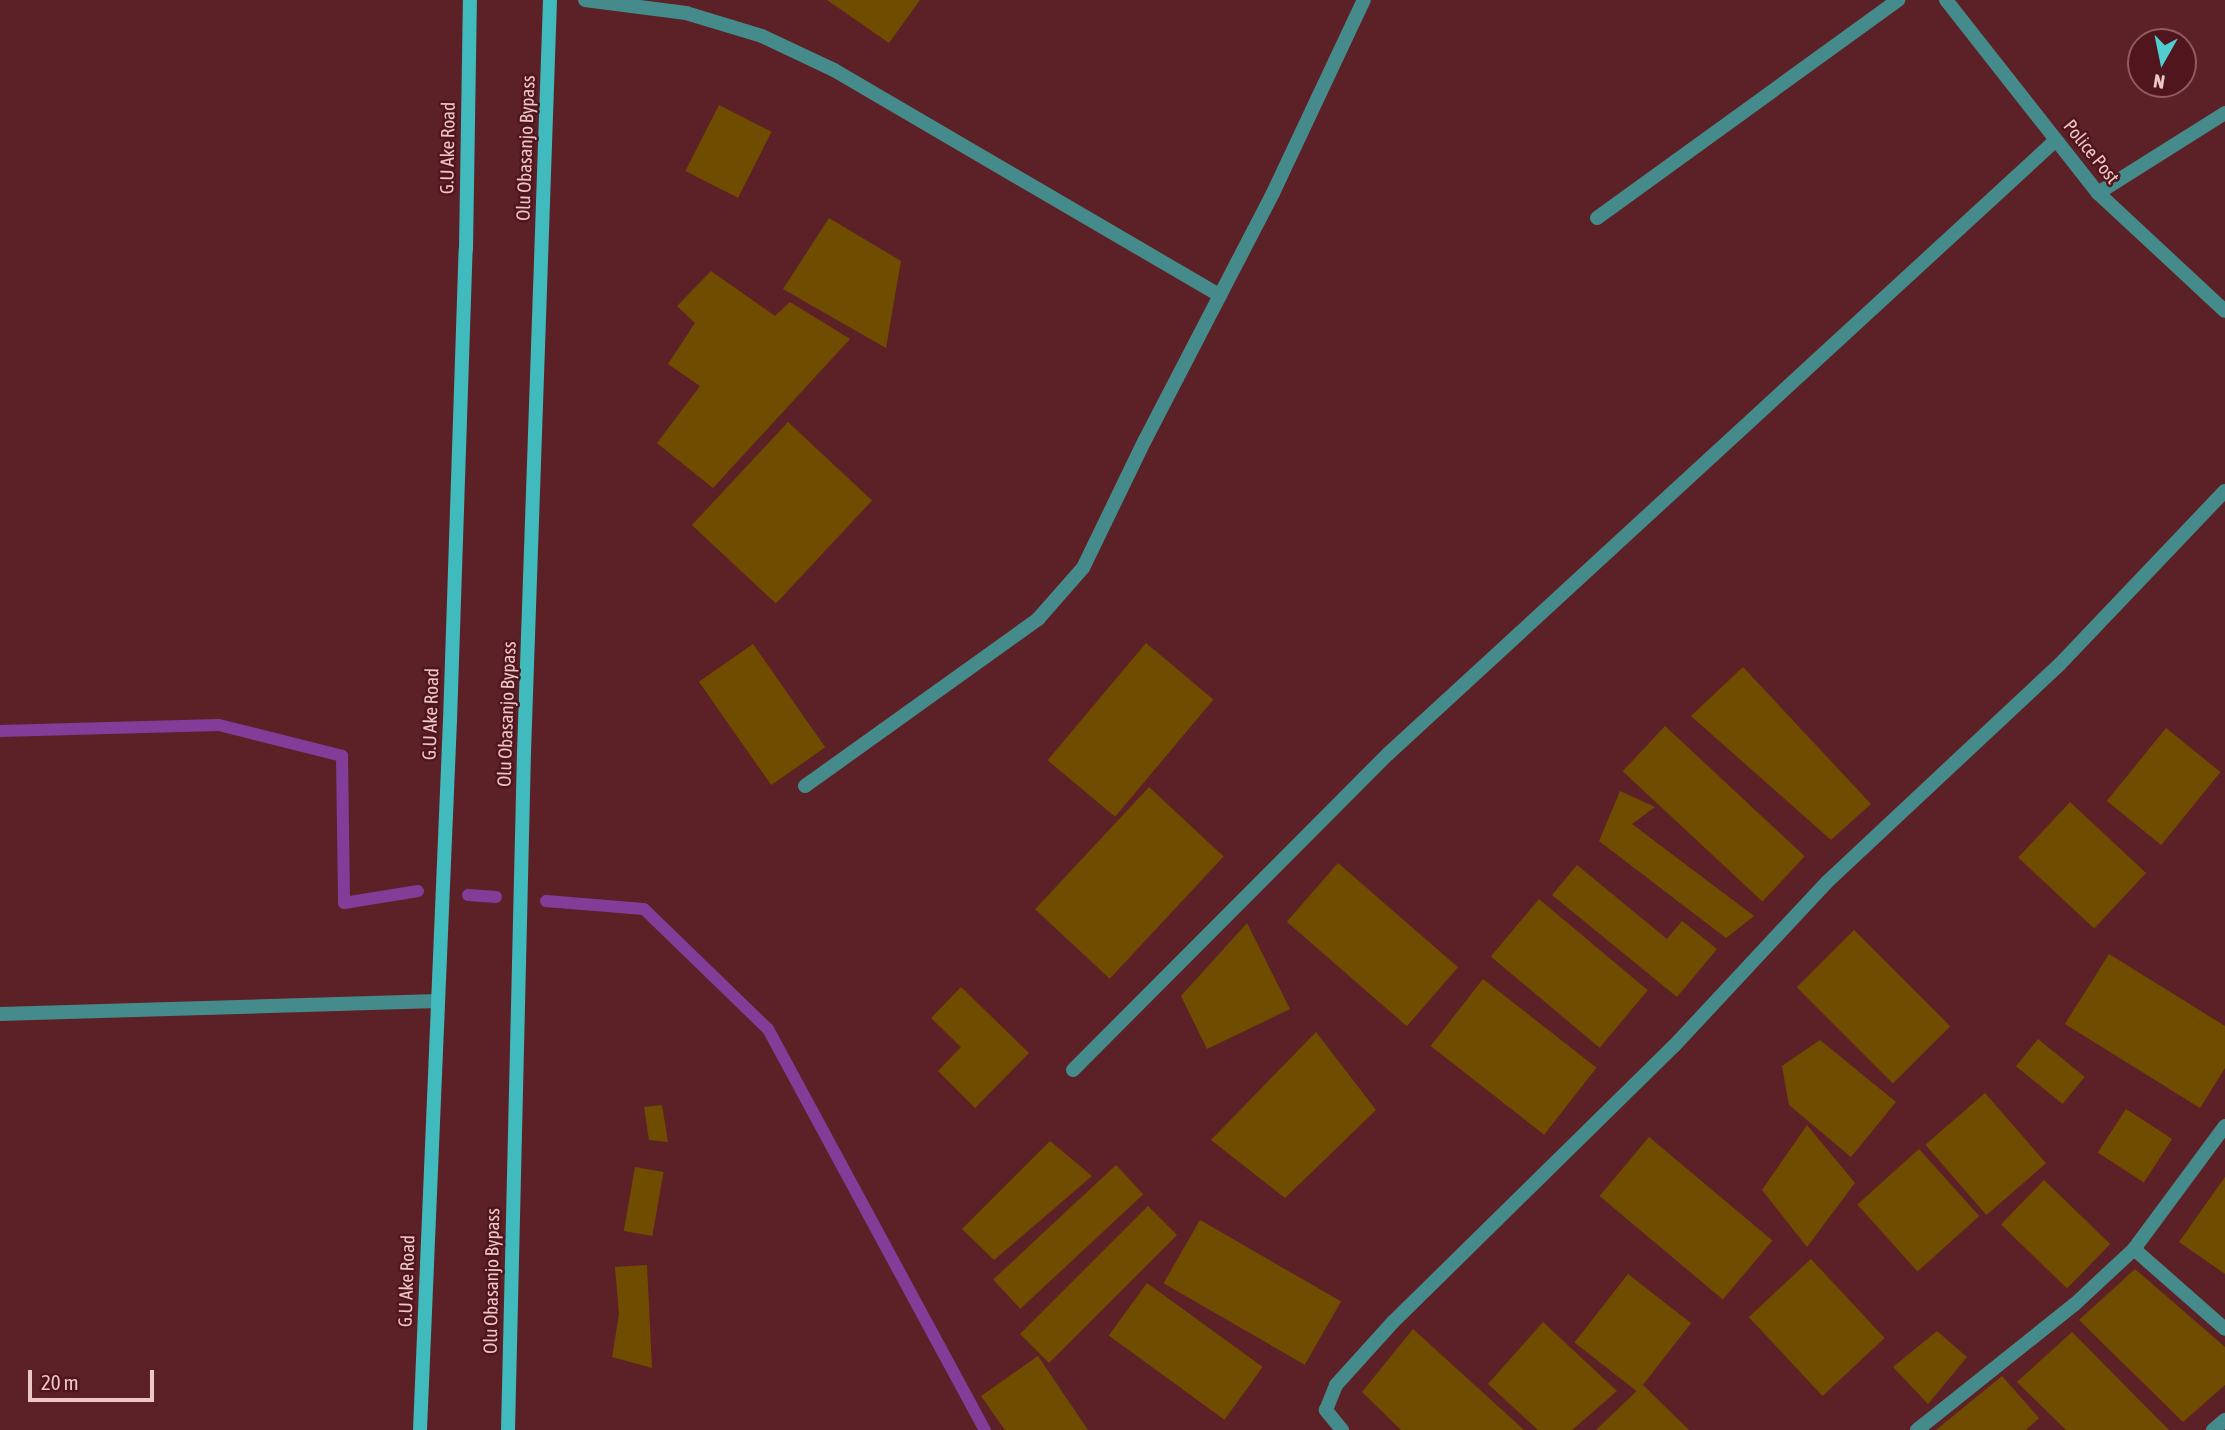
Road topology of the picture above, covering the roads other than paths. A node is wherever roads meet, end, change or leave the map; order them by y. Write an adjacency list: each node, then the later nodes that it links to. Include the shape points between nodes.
1 (470, 0): 15 (main road, G.U Ake Road, via 466,263)
2 (550, 0): 23 (main road, Olu Obasanjo Bypass, via 524,752)
3 (585, 0): 11 (street, via 686,13 774,42 834,70)
4 (1364, 0): 11 (street)
5 (1898, 0): 10 (street)
6 (1946, 0): 8 (street, Police Post)
7 (2225, 113): 9 (street)
8 (2056, 140): 9 (street, Police Post); 17 (street, via 1388,754)
9 (2098, 193): 12 (street, Police Post)
10 (1597, 218)
11 (1220, 296): 14 (street, via 1083,568 1038,619)
12 (2225, 311)
13 (2225, 491): 24 (street, via 2060,664 1827,882 1674,1046 1393,1322 1336,1385 1325,1410)
14 (805, 786)
15 (438, 1001): 16 (street); 22 (main road, G.U Ake Road)
16 (0, 1014)
17 (1073, 1070)
18 (2225, 1126): 19 (street)
19 (2134, 1249): 20 (street); 25 (street, via 2074,1304)
20 (2225, 1329)
21 (2225, 1420): 26 (street)
22 (420, 1430)
23 (508, 1430)
24 (1342, 1430)
25 (1917, 1430)
26 (2213, 1430)

